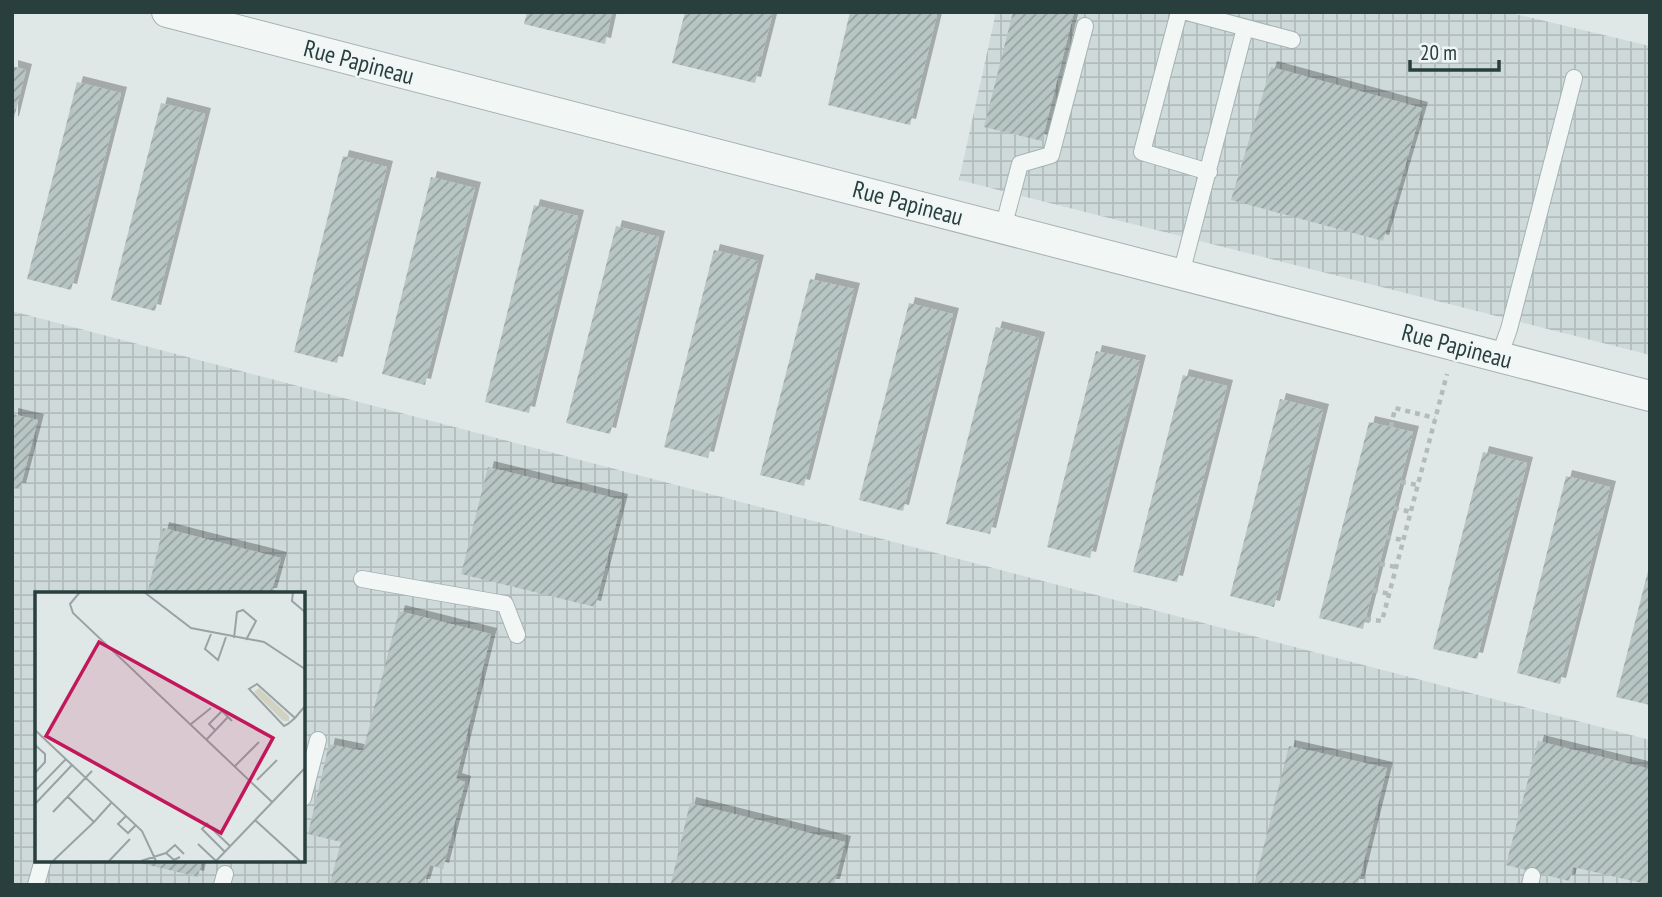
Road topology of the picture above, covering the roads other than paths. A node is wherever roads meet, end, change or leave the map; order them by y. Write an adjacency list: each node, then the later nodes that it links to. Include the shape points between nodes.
1 (167, 12): 9 (street, Rue Papineau)
2 (1179, 12): 8 (lane, via 1142,152)
3 (1187, 12): 5 (lane)
4 (1085, 26): 9 (lane, via 1051,155 1020,164)
5 (1245, 28): 6 (lane); 8 (lane)
6 (1292, 40)
7 (1574, 78): 11 (lane)
8 (1209, 172): 10 (lane)
9 (1003, 228): 10 (street, Rue Papineau)
10 (1181, 274): 11 (street, Rue Papineau)
11 (1499, 357): 12 (street, Rue Papineau)
12 (1650, 396)
13 (362, 579): 14 (lane, via 505,604)
14 (517, 635)
15 (318, 740): 16 (lane)
16 (304, 794)
17 (42, 862): 18 (lane)
18 (36, 885)

